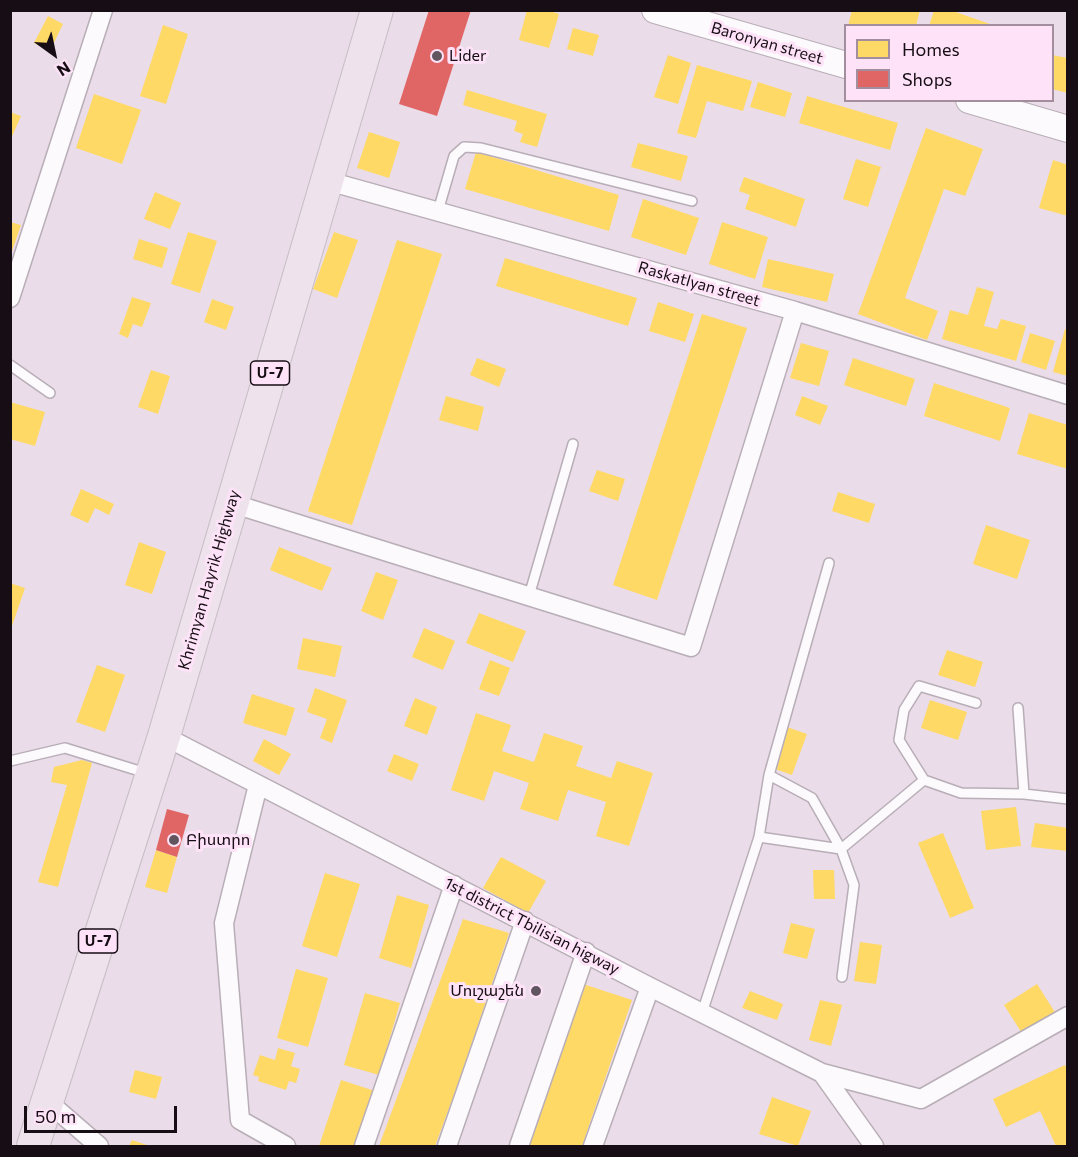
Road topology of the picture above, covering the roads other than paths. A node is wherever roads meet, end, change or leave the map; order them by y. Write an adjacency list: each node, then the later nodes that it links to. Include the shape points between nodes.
1 (104, 10): 10 (street)
2 (377, 10): 7 (highway, Khrimyan Hayrik Highway / Մ-7)
3 (655, 10): 4 (main road, Baronyan street)
4 (844, 64)
5 (976, 102): 6 (main road)
6 (1068, 129)
7 (328, 181): 9 (street, Raskatlyan street); 16 (highway, Khrimyan Hayrik Highway / Մ-7)
8 (692, 201): 9 (lane, via 464,147 454,156)
9 (438, 211): 11 (street, Raskatlyan street)
10 (10, 298)
11 (795, 311): 14 (street, Raskatlyan street); 18 (street, via 691,647)
12 (10, 365): 13 (lane)
13 (50, 393)
14 (1068, 395)
15 (573, 444): 18 (lane)
16 (231, 503): 18 (street); 21 (highway, Khrimyan Hayrik Highway / Մ-7)
17 (828, 563): 24 (lane)
18 (529, 596)
19 (976, 703): 25 (lane, via 919,686 904,710 899,740)
20 (1018, 708): 27 (lane)
21 (164, 736): 23 (highway, Khrimyan Hayrik Highway / Մ-7); 26 (street, 1st district Tbilisian higway)
22 (10, 761): 23 (lane, via 65,748)
23 (151, 775): 39 (highway, Khrimyan Hayrik Highway / Մ-7)
24 (768, 775): 29 (lane); 30 (lane, via 812,798)
25 (924, 780): 27 (lane, via 961,793); 30 (lane)
26 (258, 785): 31 (street, 1st district Tbilisian higway); 42 (street, via 224,923 240,1120)
27 (1024, 794): 28 (lane)
28 (1068, 799)
29 (759, 837): 30 (lane); 36 (lane)
30 (841, 849): 34 (lane, via 854,885)
31 (454, 885): 32 (street, 1st district Tbilisian higway); 43 (street)
32 (525, 921): 33 (street, 1st district Tbilisian higway); 44 (street)
33 (586, 952): 35 (street, 1st district Tbilisian higway); 45 (street)
34 (842, 977)
35 (650, 987): 36 (street, 1st district Tbilisian higway); 46 (street)
36 (702, 1013): 38 (street, 1st district Tbilisian higway)
37 (1068, 1016): 38 (street, via 921,1099)
38 (822, 1073): 47 (street, 1st district Tbilisian higway)
39 (47, 1101): 40 (highway, Khrimyan Hayrik Highway / Մ-7); 41 (street)
40 (33, 1146)
41 (99, 1146)
42 (286, 1146)
43 (364, 1146)
44 (447, 1146)
45 (519, 1146)
46 (593, 1146)
47 (874, 1146)

